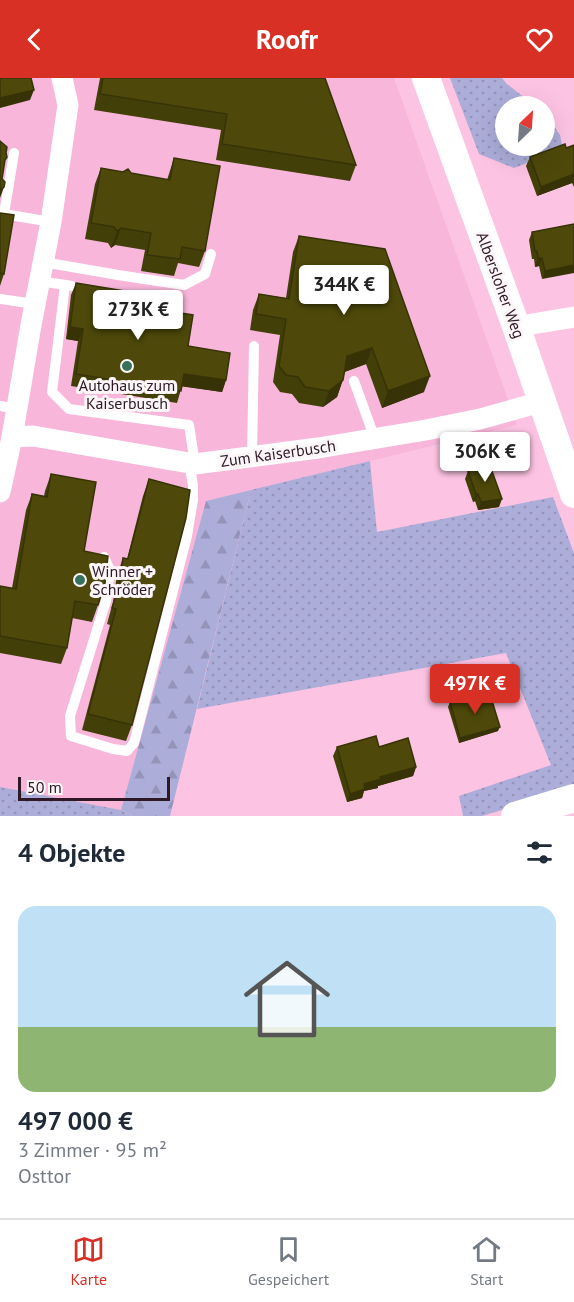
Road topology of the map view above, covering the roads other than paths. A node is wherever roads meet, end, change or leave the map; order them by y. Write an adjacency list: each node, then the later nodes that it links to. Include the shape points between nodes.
1 (62, 78): 4 (street, via 68,105)
2 (426, 78): 12 (main road, Albersloher Weg)
3 (14, 153): 4 (lane, via 4,214)
4 (51, 222): 6 (street)
5 (211, 254): 6 (lane, via 205,274 184,285)
6 (41, 271): 7 (lane); 10 (street)
7 (65, 285): 8 (lane); 20 (lane, via 52,392 69,409 189,425)
8 (86, 288)
9 (0, 299): 10 (lane)
10 (35, 304): 16 (street)
11 (574, 317): 12 (street)
12 (517, 329): 15 (main road, Albersloher Weg)
13 (254, 346): 19 (lane)
14 (354, 381): 18 (lane)
15 (541, 402): 18 (street, Zum Kaiserbusch, via 480,419); 22 (main road, Albersloher Weg)
16 (8, 407): 17 (street)
17 (12, 437): 20 (street, Zum Kaiserbusch, via 33,436); 21 (street)
18 (375, 439): 19 (street, Zum Kaiserbusch)
19 (252, 457): 20 (street, Zum Kaiserbusch)
20 (192, 464): 23 (lane, via 194,500 187,536 134,743 127,751 71,736 70,716 106,601 110,570)
21 (0, 492)
22 (574, 494)
23 (104, 557)
24 (574, 798): 25 (main road)
25 (515, 816)

